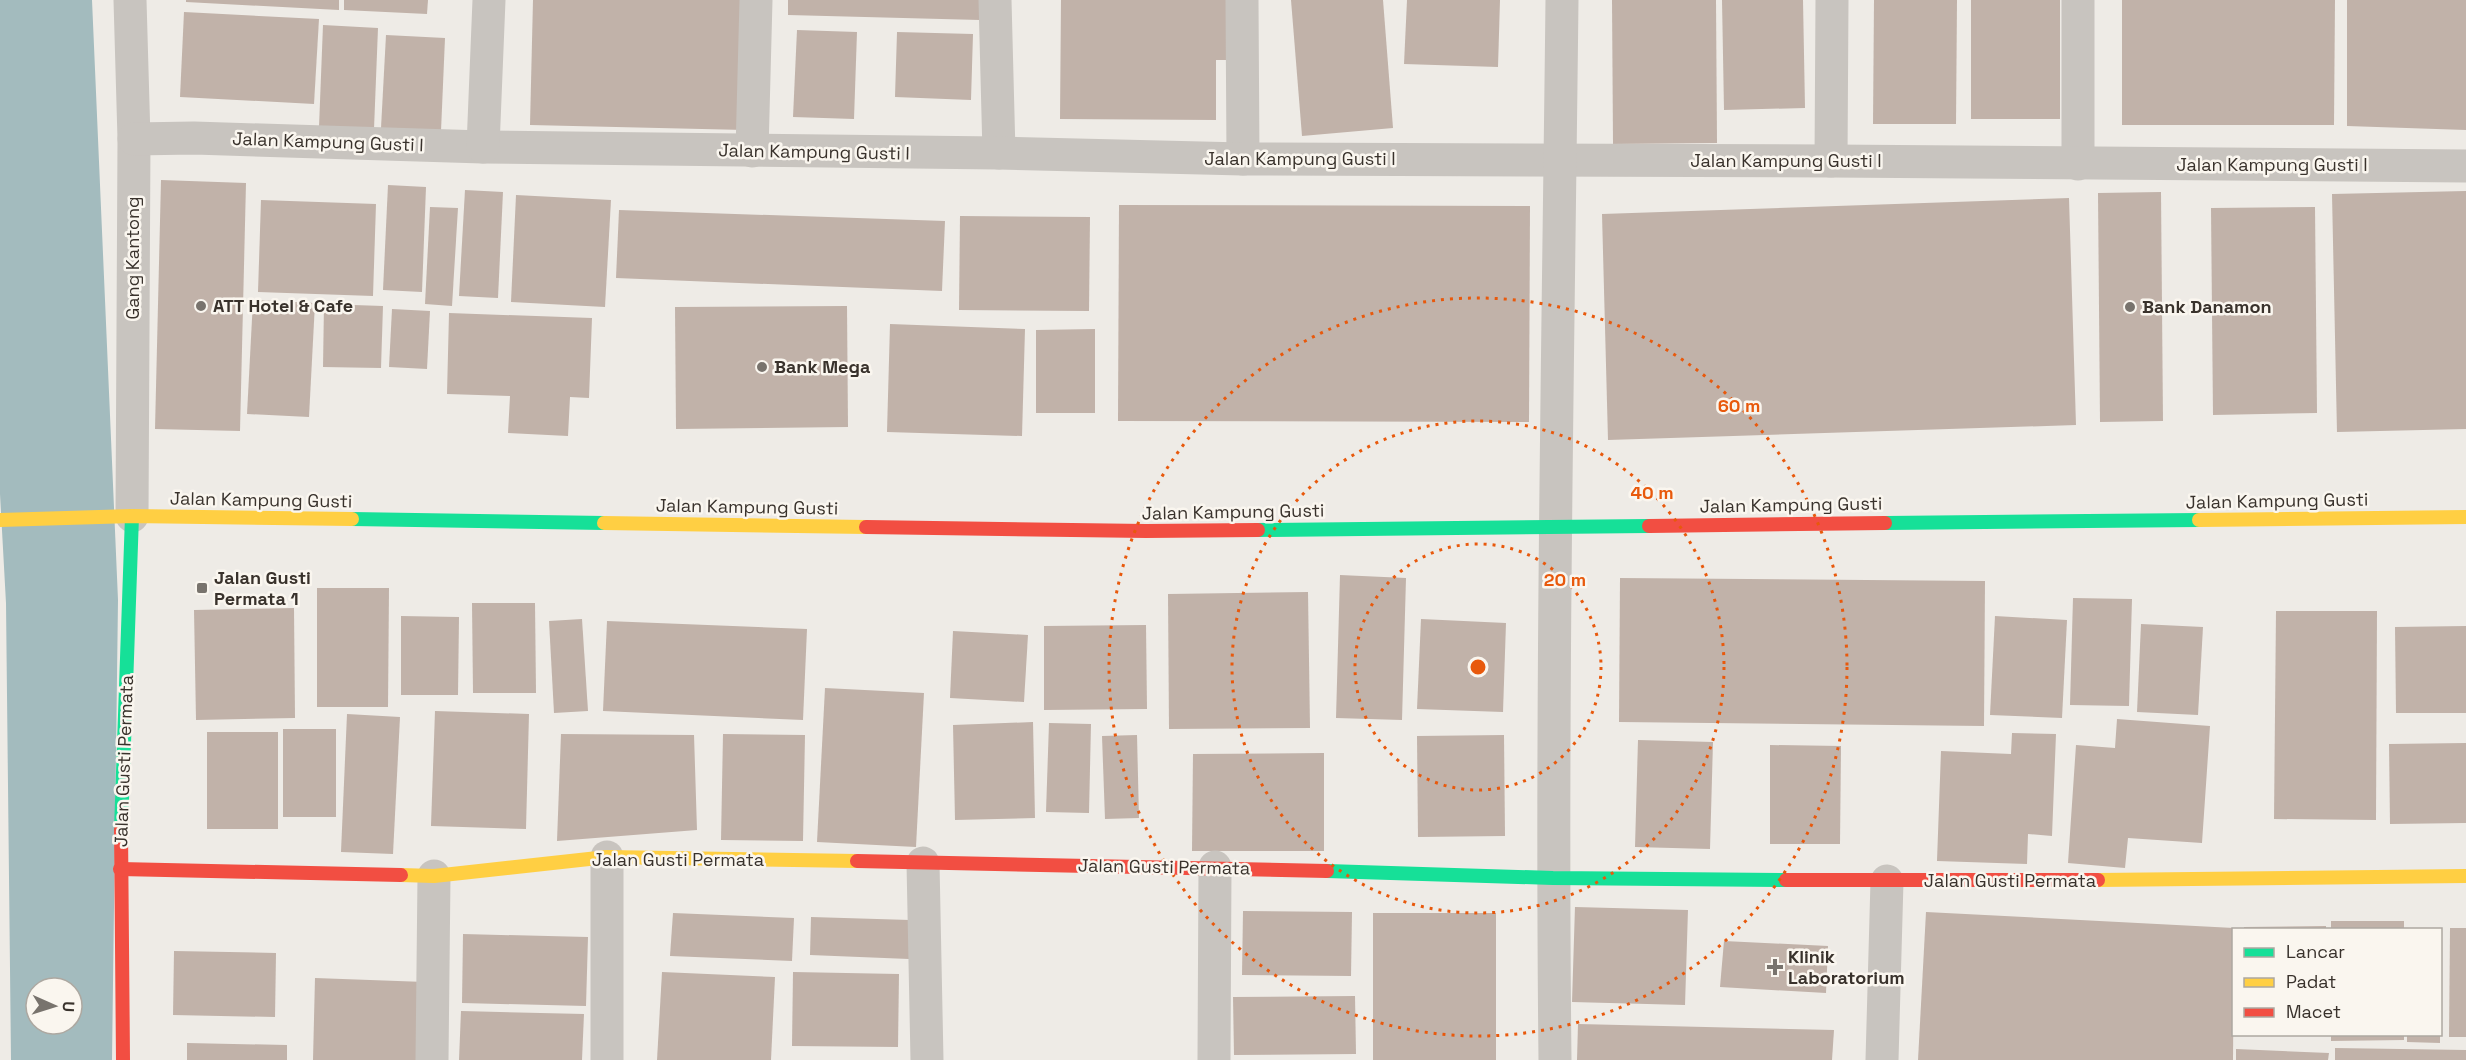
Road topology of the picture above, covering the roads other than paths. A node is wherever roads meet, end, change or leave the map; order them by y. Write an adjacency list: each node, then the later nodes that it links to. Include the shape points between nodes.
1 (130, 0): 9 (street, Gang Kantong)
2 (489, 0): 10 (street)
3 (756, 0): 11 (street)
4 (995, 0): 12 (street)
5 (1242, 0): 13 (street)
6 (1562, 0): 14 (street)
7 (1832, 0): 15 (street)
8 (2078, 0): 16 (street)
9 (134, 139): 10 (street, Jalan Kampung Gusti I); 18 (street, Gang Kantong)
10 (483, 147): 11 (street, Jalan Kampung Gusti I)
11 (752, 151): 12 (street, Jalan Kampung Gusti I)
12 (999, 153): 13 (street, Jalan Kampung Gusti I)
13 (1244, 159): 14 (street, Jalan Kampung Gusti I)
14 (1560, 160): 15 (street, Jalan Kampung Gusti I); 21 (street)
15 (1831, 161): 16 (street, Jalan Kampung Gusti I)
16 (2078, 164): 17 (street, Jalan Kampung Gusti I)
17 (2466, 166)
18 (124, 515): 20 (street, Jalan Kampung Gusti); 21 (street, Jalan Kampung Gusti, via 1146,531); 25 (street, Jalan Gusti Permata)
19 (2466, 517): 21 (street, Jalan Kampung Gusti)
20 (0, 520)
21 (1555, 525): 28 (street)
22 (607, 858): 23 (street, Jalan Gusti Permata); 26 (street, Jalan Gusti Permata); 32 (street)
23 (923, 863): 24 (street, Jalan Gusti Permata); 33 (street)
24 (1215, 867): 28 (street, Jalan Gusti Permata); 34 (street)
25 (120, 869): 26 (street, Jalan Gusti Permata); 30 (street)
26 (434, 876): 31 (street)
27 (2466, 876): 29 (street, Jalan Gusti Permata)
28 (1553, 878): 29 (street, Jalan Gusti Permata); 35 (street)
29 (1887, 881): 36 (street)
30 (123, 1060)
31 (432, 1060)
32 (607, 1060)
33 (927, 1060)
34 (1215, 1060)
35 (1556, 1060)
36 (1882, 1060)

